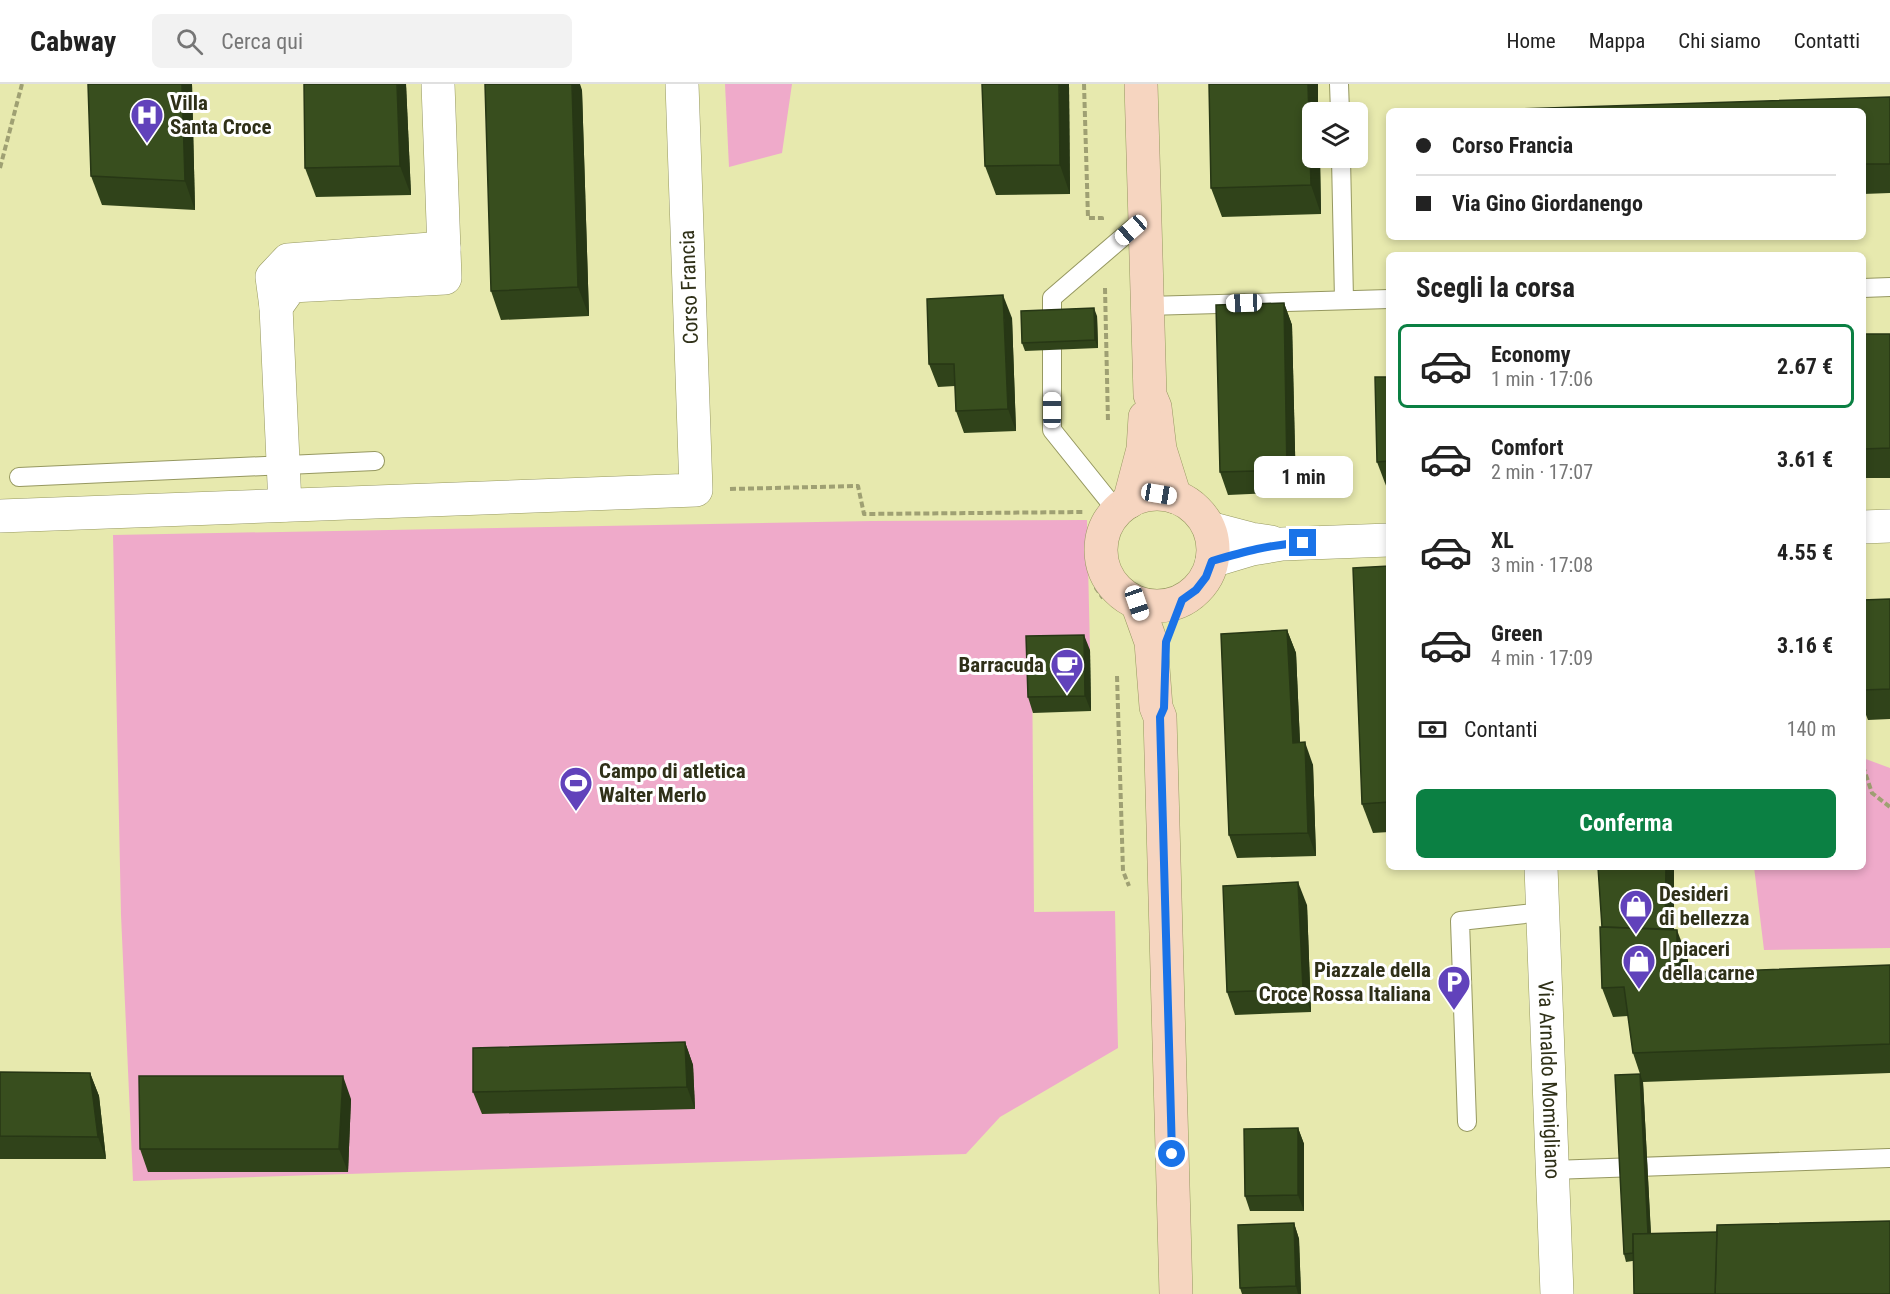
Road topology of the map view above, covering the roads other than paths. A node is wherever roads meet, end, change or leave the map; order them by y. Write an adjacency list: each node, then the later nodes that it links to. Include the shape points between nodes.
1 (438, 84): 17 (street, via 444,263 291,286 276,306)
2 (682, 84): 21 (street, Corso Francia, via 696,490)
3 (1141, 84): 7 (main road)
4 (1339, 84): 5 (lane)
5 (1340, 102)
6 (1341, 168): 11 (lane)
7 (1144, 218): 12 (main road); 13 (lane, via 1052,298)
8 (1890, 287): 9 (lane)
9 (1866, 288)
10 (1386, 298): 11 (lane)
11 (1344, 300): 12 (lane)
12 (1148, 306): 15 (main road)
13 (1052, 318)
14 (1052, 350): 20 (lane, via 1053,430)
15 (1150, 395): 19 (main road, via 1160,449); 20 (main road, via 1143,449)
16 (375, 461): 17 (lane)
17 (283, 465): 18 (lane); 21 (street)
18 (19, 477)
19 (1175, 497): 20 (main road, via 1143,495); 25 (main road, via 1188,503)
20 (1110, 504): 30 (main road, via 1101,552 1103,566 1125,596)
21 (285, 505): 22 (street)
22 (0, 516)
23 (1890, 526): 24 (street)
24 (1866, 527)
25 (1209, 528): 27 (street); 28 (main road)
26 (1386, 540): 27 (street)
27 (1282, 544): 28 (street)
28 (1212, 561): 29 (main road, via 1196,590)
29 (1182, 600): 30 (main road, via 1152,606); 31 (main road, via 1166,642 1164,708)
30 (1123, 603): 31 (main road, via 1151,642)
31 (1160, 717): 37 (main road)
32 (1541, 870): 33 (street, Via Arnaldo Momigliano)
33 (1543, 912): 34 (lane, via 1460,921); 36 (street, Via Arnaldo Momigliano)
34 (1467, 1122)
35 (1889, 1158): 36 (lane)
36 (1552, 1170): 38 (street, Via Arnaldo Momigliano)
37 (1176, 1294)
38 (1557, 1294)

